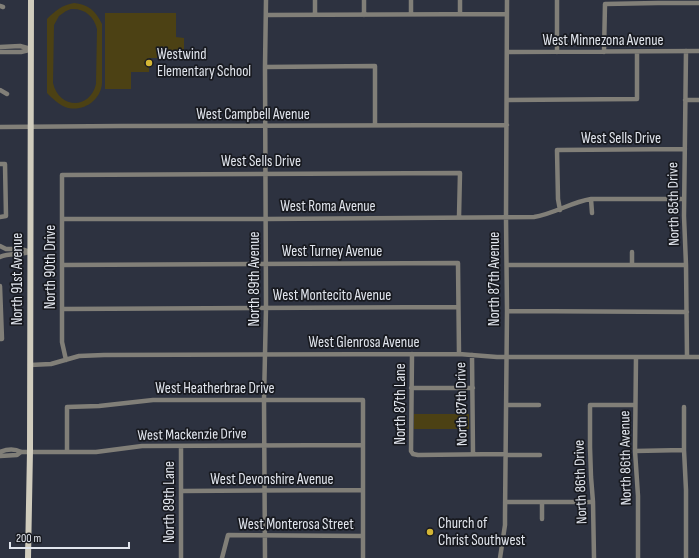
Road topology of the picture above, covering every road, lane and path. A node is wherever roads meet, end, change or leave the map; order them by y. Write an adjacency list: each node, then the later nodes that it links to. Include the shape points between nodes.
1 (31, 0): 17 (main road, North 91st Avenue)
2 (266, 0): 14 (street, North 89th Avenue)
3 (315, 0): 10 (street)
4 (364, 0): 15 (street)
5 (411, 0): 11 (street)
6 (460, 0): 12 (street)
7 (507, 0): 13 (street, North 87th Avenue)
8 (557, 0): 22 (street)
9 (699, 3): 23 (street, via 605,4)
10 (315, 14): 14 (street); 15 (street)
11 (411, 14): 12 (street); 15 (street)
12 (460, 14): 13 (street)
13 (507, 14): 21 (street, North 87th Avenue)
14 (266, 15): 25 (street, North 89th Avenue)
15 (364, 15)
16 (0, 47): 17 (street, via 20,46)
17 (31, 49): 20 (street, via 21,52); 34 (main road, North 91st Avenue)
18 (686, 51): 19 (street, West Minnezona Avenue); 24 (street, West Minnezona Avenue); 29 (street, North 85th Drive)
19 (699, 51)
20 (0, 52)
21 (507, 52): 22 (street, West Minnezona Avenue); 28 (street, North 87th Avenue)
22 (557, 52): 23 (street, West Minnezona Avenue)
23 (604, 52): 24 (street, West Minnezona Avenue)
24 (637, 52): 28 (street, via 637,99)
25 (265, 67): 31 (street, North 89th Avenue); 32 (street, via 375,66)
26 (0, 90): 27 (street)
27 (7, 94)
28 (507, 100): 33 (street, North 87th Avenue)
29 (685, 100): 30 (street); 36 (street, North 85th Drive)
30 (699, 100)
31 (266, 125): 32 (street, West Campbell Avenue); 34 (street, West Campbell Avenue); 38 (street, North 89th Avenue)
32 (375, 125): 33 (street, West Campbell Avenue)
33 (507, 125): 46 (street, North 87th Avenue)
34 (30, 126): 35 (street, West Campbell Avenue); 50 (main road, North 91st Avenue)
35 (0, 127)
36 (685, 149): 41 (street, North 85th Drive); 42 (street, West Sells Drive, via 558,150)
37 (3, 164): 44 (street, via 6,216)
38 (266, 173): 39 (street, West Sells Drive); 45 (street, West Sells Drive, via 460,172); 48 (street, North 89th Avenue)
39 (62, 174): 47 (street, North 90th Drive)
40 (591, 199): 41 (street, West Roma Avenue); 42 (street, West Roma Avenue); 43 (street)
41 (684, 199): 58 (street, North 85th Drive)
42 (560, 210): 46 (street, West Roma Avenue, via 534,217)
43 (592, 213)
44 (0, 217)
45 (459, 218): 46 (street, West Roma Avenue); 48 (street, West Roma Avenue)
46 (506, 218): 56 (street, North 87th Avenue)
47 (62, 219): 48 (street, West Roma Avenue); 55 (street, North 90th Drive)
48 (266, 219): 54 (street, North 89th Avenue)
49 (0, 246): 50 (street)
50 (30, 252): 52 (street); 75 (main road, North 91st Avenue)
51 (632, 252): 57 (street)
52 (0, 257)
53 (458, 263): 54 (street, West Turney Avenue); 60 (street, North 87th Drive)
54 (266, 264): 55 (street, West Turney Avenue); 61 (street, North 89th Avenue)
55 (62, 265): 62 (street, North 90th Drive)
56 (507, 265): 57 (street); 63 (street, North 87th Avenue)
57 (632, 265): 58 (street)
58 (686, 265): 64 (street, North 85th Drive)
59 (0, 286): 65 (street)
60 (458, 307): 61 (street, West Montecito Avenue); 68 (street, North 87th Drive)
61 (266, 308): 62 (street, West Montecito Avenue); 66 (street, North 89th Avenue)
62 (62, 309): 74 (street, North 90th Drive, via 62,342)
63 (507, 311): 64 (street); 70 (street, North 87th Avenue)
64 (686, 312): 72 (street, North 85th Drive)
65 (1, 339)
66 (265, 354): 67 (street, West Glenrosa Avenue); 74 (street, West Glenrosa Avenue, via 104,355); 78 (street, North 89th Avenue)
67 (412, 354): 68 (street, West Glenrosa Avenue); 76 (street, North 87th Lane)
68 (459, 354): 69 (street, West Glenrosa Avenue)
69 (472, 354): 70 (street, West Glenrosa Avenue); 77 (street, North 87th Drive)
70 (506, 357): 71 (street, West Glenrosa Avenue); 79 (street, North 87th Avenue)
71 (636, 357): 72 (street, West Glenrosa Avenue); 81 (street, North 86th Avenue)
72 (687, 357): 73 (street, West Glenrosa Avenue)
73 (699, 357)
74 (66, 360): 75 (street, West Glenrosa Avenue)
75 (30, 365): 87 (main road, North 91st Avenue)
76 (411, 388): 77 (street); 92 (street, North 87th Lane, via 413,454)
77 (473, 388): 92 (street, North 87th Drive)
78 (264, 400): 83 (street, North 89th Avenue); 84 (street, West Heatherbrae Drive, via 363,400); 91 (street, West Heatherbrae Drive, via 153,400 67,407)
79 (506, 405): 80 (street); 93 (street, North 87th Avenue)
80 (539, 405)
81 (635, 405): 88 (street, North 86th Avenue); 101 (street, North 86th Drive, via 590,405)
82 (684, 407): 86 (street)
83 (264, 445): 84 (street, West Mackenzie Drive); 85 (street, West Mackenzie Drive); 98 (street, North 89th Avenue)
84 (363, 445): 96 (street)
85 (182, 446): 91 (street, West Mackenzie Drive, via 142,446 96,452); 97 (street, North 89th Lane)
86 (684, 450): 88 (street); 113 (street)
87 (30, 451): 90 (street, West Mackenzie Drive); 91 (street, West Mackenzie Drive); 105 (main road, North 91st Avenue)
88 (635, 451): 112 (street, North 86th Avenue)
89 (0, 452): 90 (street, West Mackenzie Drive, via 16,449)
90 (21, 452): 95 (street, West Mackenzie Drive)
91 (67, 452)
92 (473, 454): 93 (street)
93 (506, 454): 94 (street); 99 (street, North 87th Avenue)
94 (540, 455)
95 (0, 456)
96 (363, 490): 98 (street, West Devonshire Avenue); 104 (street)
97 (182, 491): 98 (street, West Devonshire Avenue); 106 (street, North 89th Lane)
98 (265, 491): 103 (street, North 89th Avenue)
99 (505, 502): 100 (street); 110 (street, North 87th Avenue)
100 (542, 502): 101 (street); 102 (street)
101 (593, 502): 111 (street, North 86th Drive)
102 (542, 520)
103 (264, 536): 104 (street, West Monterosa Street); 107 (street, West Monterosa Street, via 228,535); 108 (street, North 89th Avenue)
104 (363, 536): 109 (street)
105 (28, 558)
106 (182, 558)
107 (222, 558)
108 (265, 558)
109 (363, 558)
110 (500, 558)
111 (594, 558)
112 (638, 558)
113 (686, 558)

